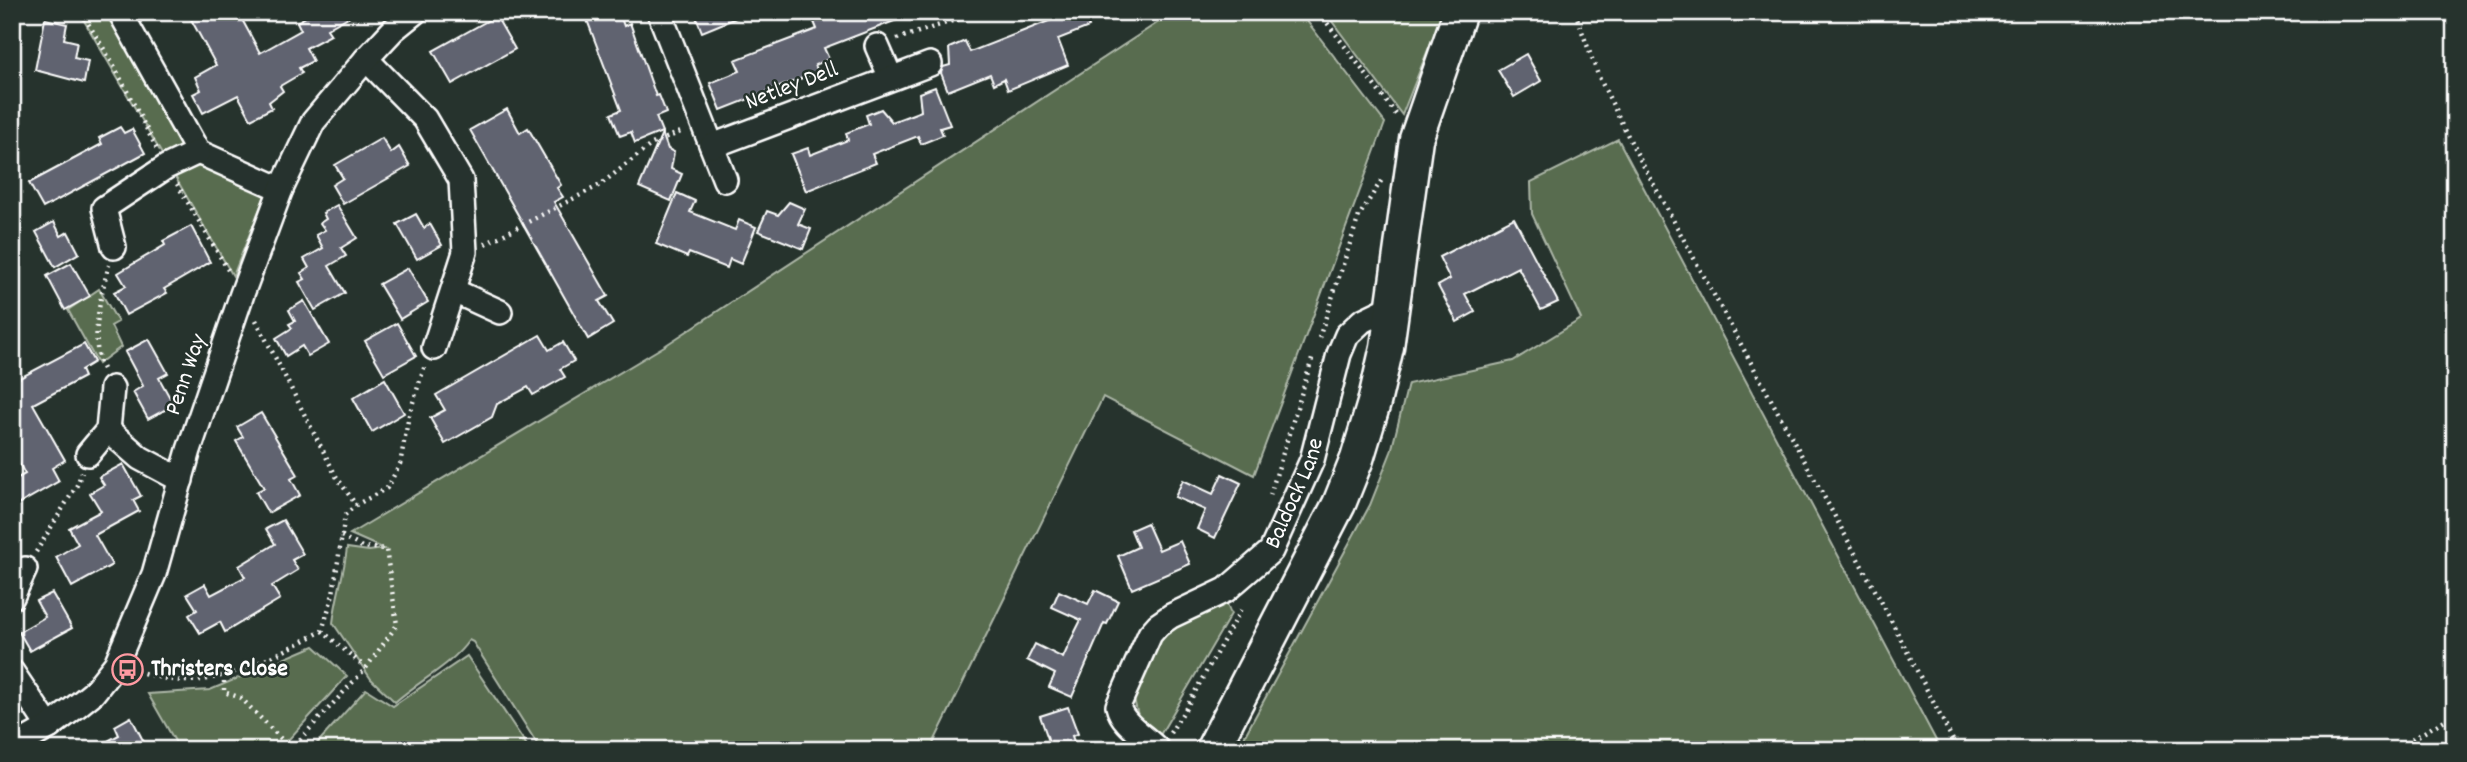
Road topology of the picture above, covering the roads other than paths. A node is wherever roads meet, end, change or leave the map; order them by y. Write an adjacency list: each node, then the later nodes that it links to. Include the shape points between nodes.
1 (120, 12): 10 (street)
2 (415, 12): 6 (street, Penn Way)
3 (659, 12): 9 (street)
4 (1460, 12): 15 (street, Baldock Lane, via 1416,139)
5 (877, 46): 8 (street)
6 (366, 60): 12 (street, Penn Way, via 313,122); 14 (street, via 425,119 461,180 465,253)
7 (930, 64): 8 (street, Netley Dell)
8 (891, 78): 9 (street, Netley Dell)
9 (712, 146): 11 (street)
10 (198, 152): 12 (street); 13 (street, via 104,208)
11 (725, 180)
12 (281, 189): 21 (street, Penn Way)
13 (114, 247)
14 (454, 291): 16 (street); 17 (street)
15 (1393, 306): 27 (street, Baldock Lane, via 1347,335 1312,460 1270,551 1226,590 1171,616 1150,635 1118,706 1119,713); 28 (street, Baldock Lane, via 1374,403 1339,504)
16 (500, 312)
17 (434, 348)
18 (112, 388): 19 (street)
19 (108, 430): 20 (street); 21 (street, via 140,458)
20 (88, 454)
21 (181, 481): 25 (street, Penn Way, via 154,574 116,664 93,693)
22 (25, 569): 23 (street)
23 (12, 597)
24 (12, 672): 25 (street)
25 (49, 727): 26 (street, Penn Way)
26 (12, 748)
27 (1158, 750)
28 (1212, 750)

